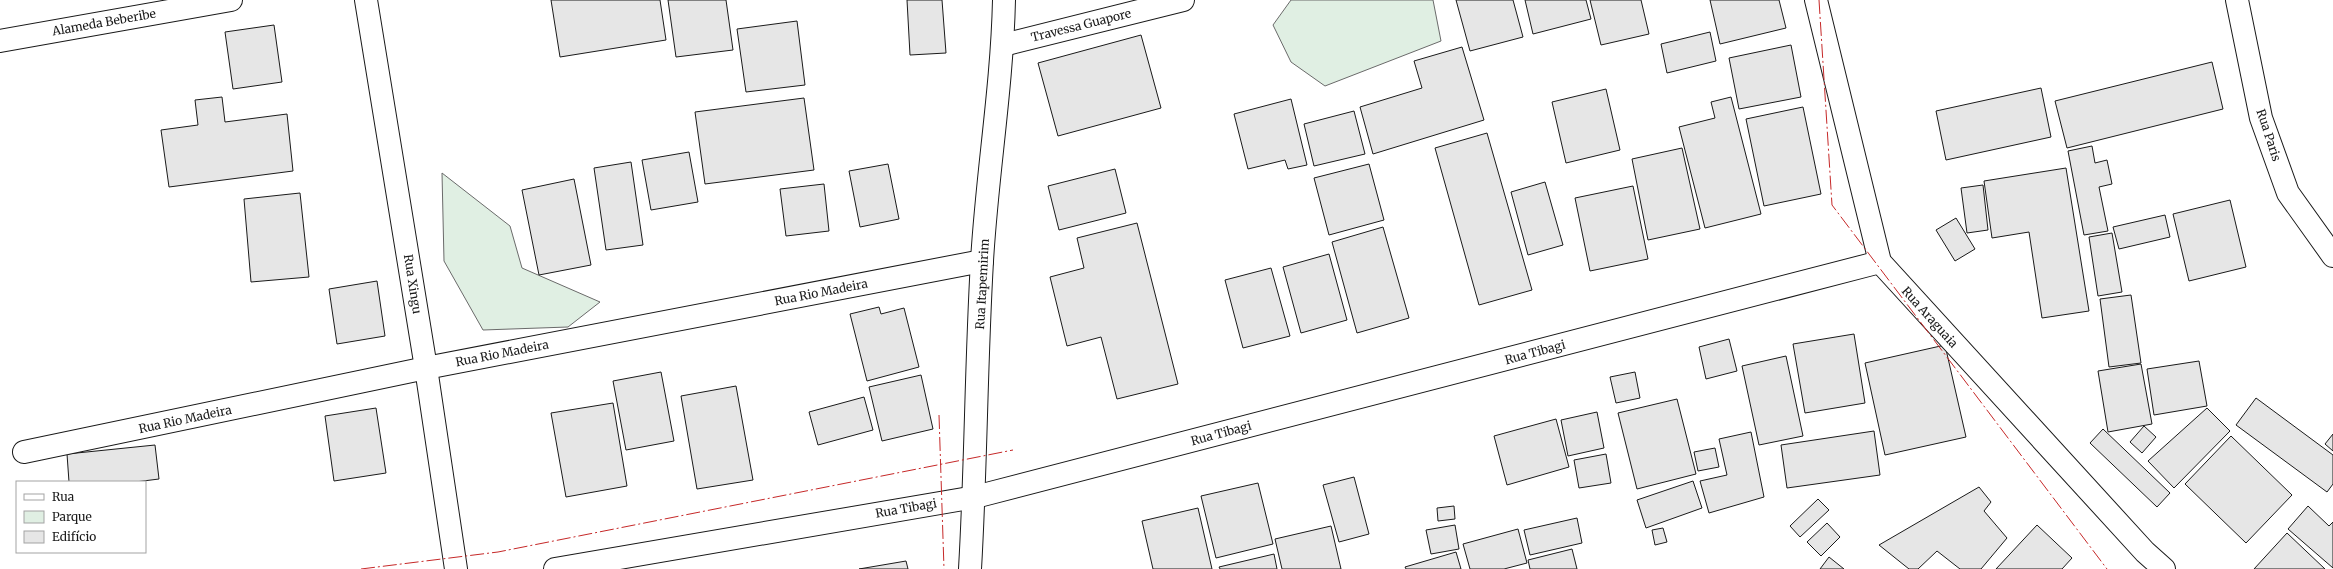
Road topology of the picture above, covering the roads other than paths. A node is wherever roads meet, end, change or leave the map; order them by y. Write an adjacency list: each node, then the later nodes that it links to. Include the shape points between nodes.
1 (231, 0): 7 (street, Alameda Beberibe)
2 (366, 0): 12 (street, Rua Xingu)
3 (1004, 0): 8 (street, Rua Itapemirim)
4 (1183, 0): 8 (street, Travessa Guapore)
5 (1816, 0): 11 (street, Rua Araguaia)
6 (2237, 0): 9 (street, Rua Paris, via 2261,118 2288,193)
7 (0, 41)
8 (1003, 45): 10 (street, Rua Itapemirim)
9 (2333, 256)
10 (982, 261): 12 (street, Rua Rio Madeira); 14 (street, Rua Itapemirim)
11 (1880, 262): 14 (street, Rua Tibagi); 18 (street, Rua Araguaia, via 2145,552)
12 (426, 368): 13 (street, Rua Rio Madeira); 15 (street, Rua Xingu)
13 (24, 452)
14 (974, 497): 16 (street, Rua Tibagi); 17 (street, Rua Itapemirim)
15 (456, 569)
16 (555, 569)
17 (970, 569)
18 (2164, 569)

